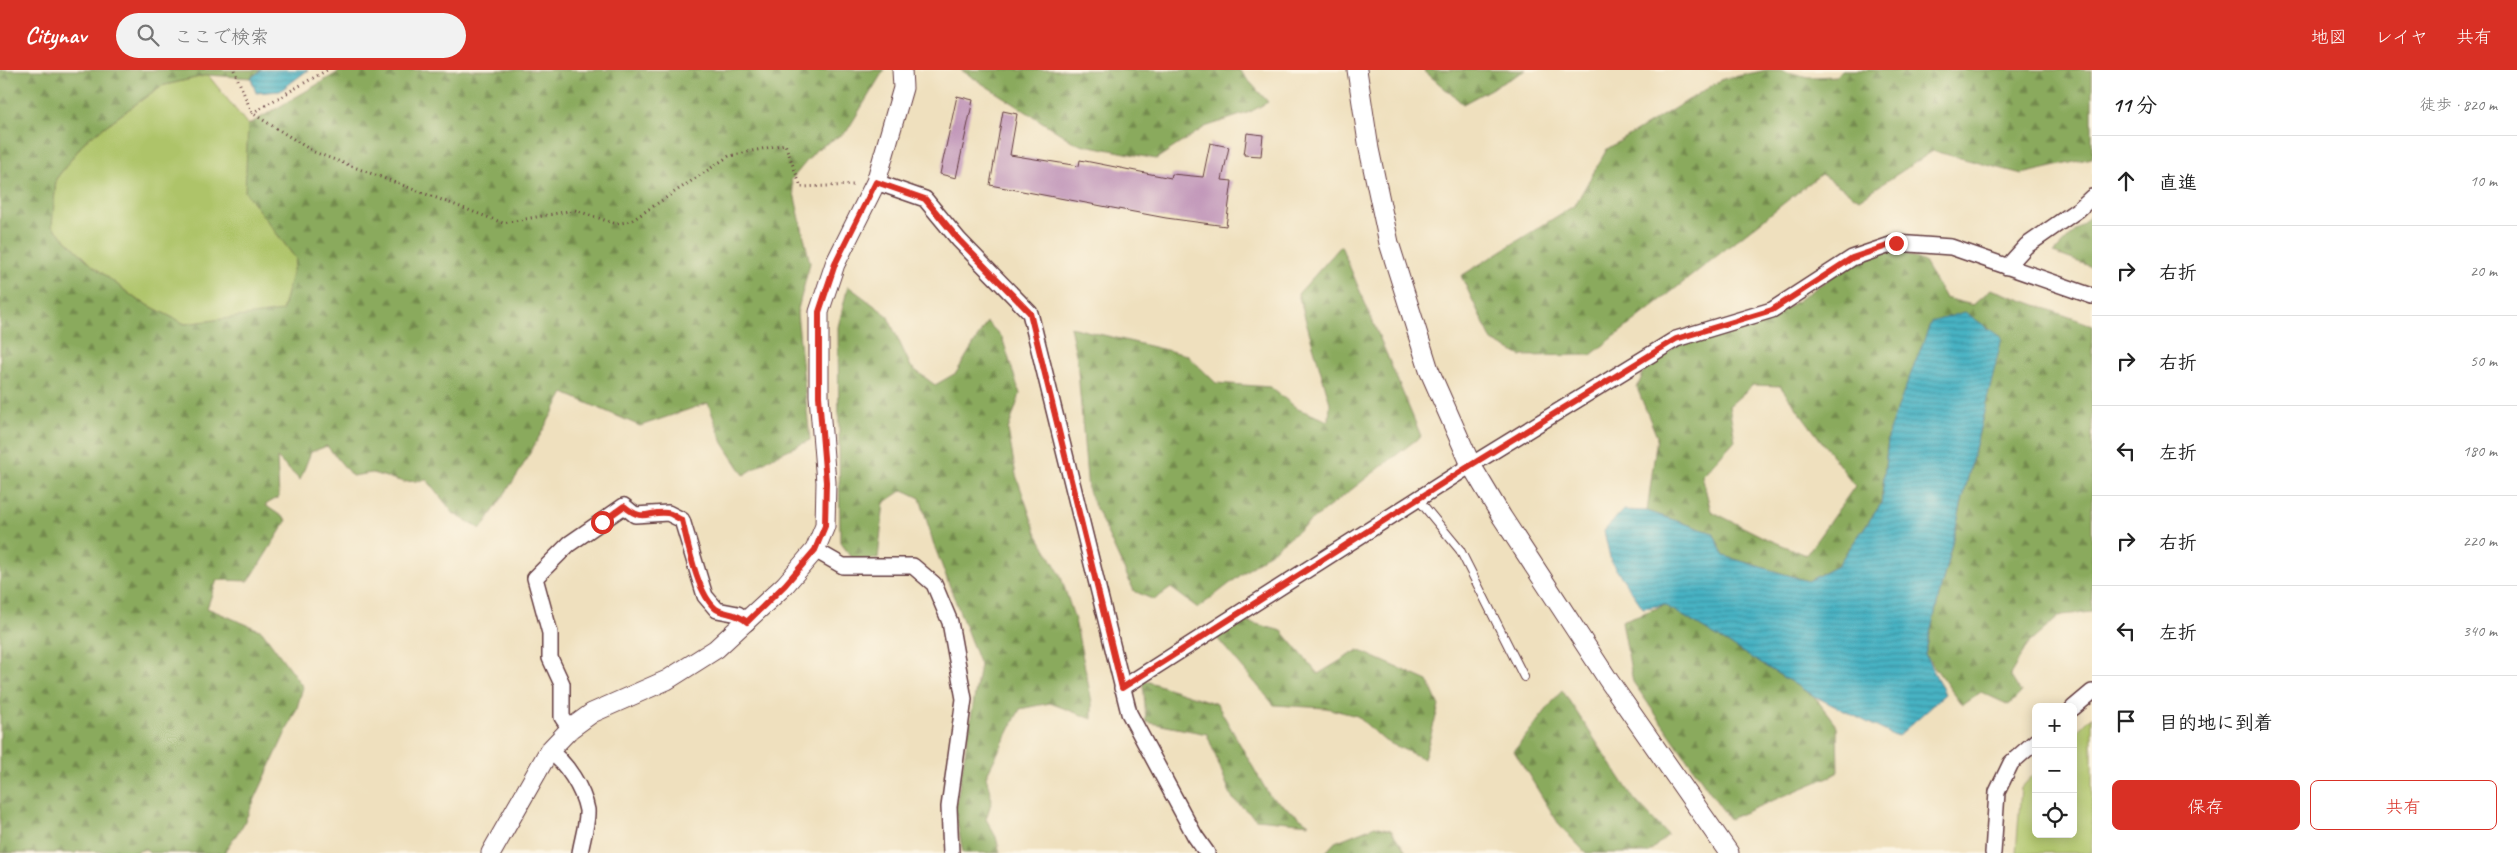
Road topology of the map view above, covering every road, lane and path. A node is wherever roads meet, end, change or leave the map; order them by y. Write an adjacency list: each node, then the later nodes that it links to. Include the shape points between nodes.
1 (234, 70): 5 (path)
2 (327, 70): 5 (path)
3 (902, 70): 6 (street, via 903,88)
4 (1357, 70): 10 (street, via 1369,149 1389,243 1429,370)
5 (252, 113): 6 (path, via 314,152 503,223 575,210 616,224 631,221 729,156 785,144 801,187)
6 (876, 182): 12 (street, via 835,264 819,312 819,396 826,482 825,526); 15 (street, via 925,199 959,240 1030,313)
7 (2092, 197): 8 (street, via 2079,210 2026,246)
8 (2007, 267): 9 (street); 10 (street, via 1951,247 1896,243 1852,258 1772,310 1676,339)
9 (2092, 296)
10 (1471, 465): 11 (street); 25 (street, via 1609,681)
11 (1418, 499): 14 (lane, via 1460,550); 15 (street)
12 (815, 550): 13 (street); 23 (street, via 843,566 913,566 934,584 950,622 964,699 949,807)
13 (747, 622): 18 (street, via 716,649 667,680 592,713); 18 (street, via 738,614 717,610 705,596 682,520 668,513 636,516 624,506 569,544 535,578 550,633 550,658 562,684 562,717)
14 (1524, 677)
15 (1122, 688): 24 (street, via 1129,713 1195,836)
16 (2092, 692): 17 (street)
17 (2077, 705)
18 (570, 729): 20 (street)
19 (2032, 745): 26 (street, via 2011,763 1997,792)
20 (549, 751): 21 (street); 22 (street, via 573,775 587,810)
21 (490, 853)
22 (580, 853)
23 (951, 853)
24 (1208, 853)
25 (1728, 853)
26 (1993, 853)

